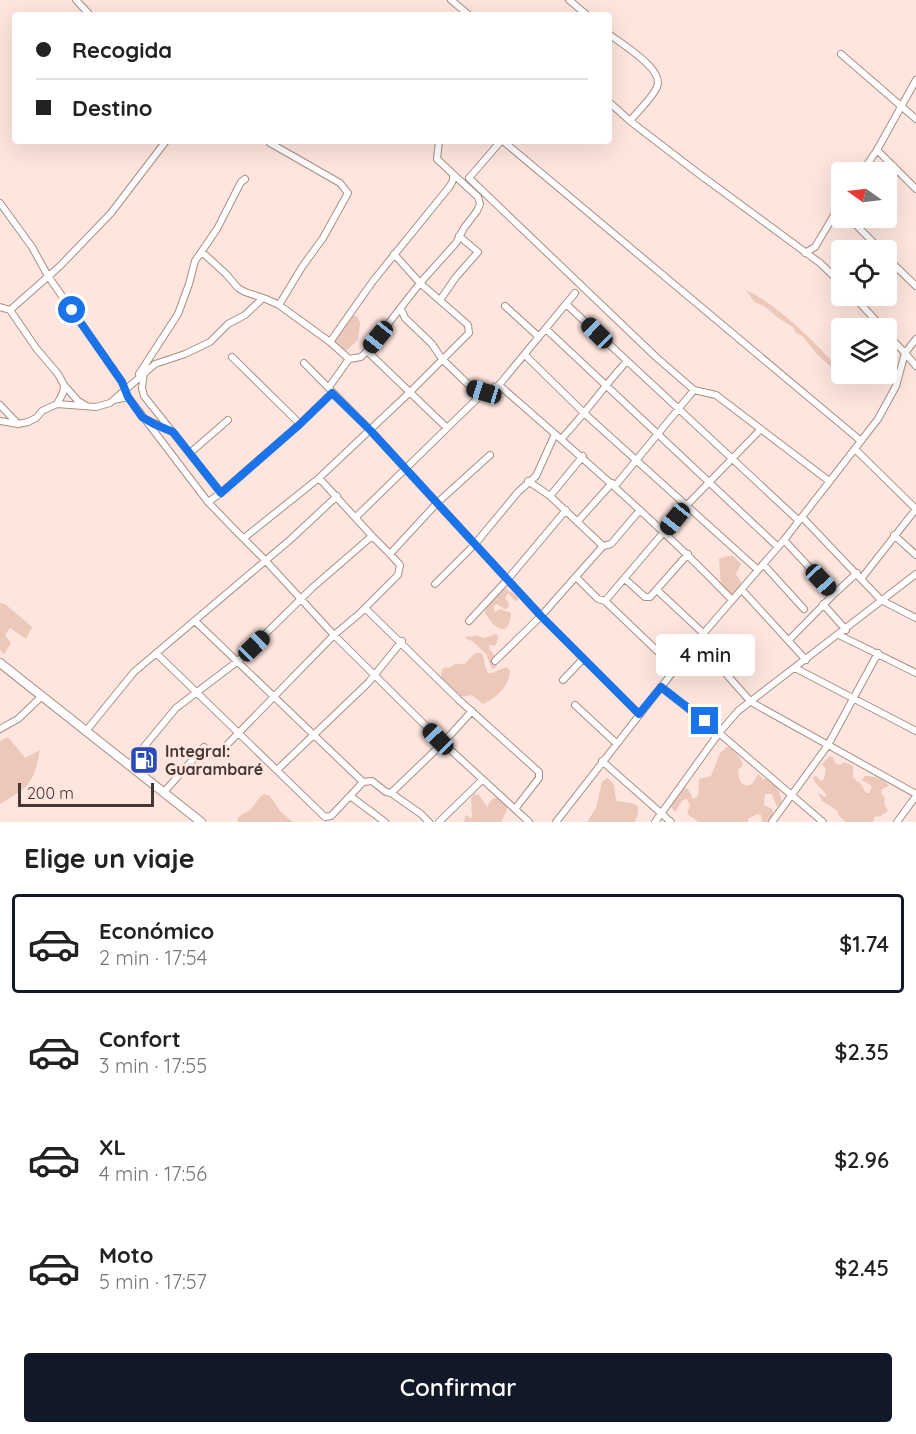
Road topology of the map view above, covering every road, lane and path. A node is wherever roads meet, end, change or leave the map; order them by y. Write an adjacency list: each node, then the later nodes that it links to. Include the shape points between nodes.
1 (76, 0): 6 (street)
2 (451, 0): 5 (street)
3 (465, 0): 5 (street)
4 (569, 0): 8 (street)
5 (460, 7): 7 (street)
6 (87, 12)
7 (466, 12)
8 (583, 12)
9 (612, 36): 15 (street, via 652,68 659,80 657,88)
10 (841, 54): 12 (street)
11 (916, 80): 12 (street)
12 (901, 104): 14 (street); 21 (street)
13 (612, 105): 15 (street)
14 (916, 119)
15 (630, 120): 35 (street)
16 (164, 144): 40 (street, via 111,213)
17 (272, 144): 47 (street, via 340,183 348,193)
18 (438, 144): 23 (street, via 437,159)
19 (499, 144): 24 (street)
20 (506, 144): 99 (street)
21 (877, 150): 22 (street); 27 (street)
22 (869, 162)
23 (453, 174): 26 (street); 36 (street, via 450,186)
24 (470, 178): 26 (street); 77 (street)
25 (245, 179): 34 (street)
26 (464, 184): 31 (street, via 480,204)
27 (916, 189)
28 (0, 203): 40 (street)
29 (831, 222): 33 (street)
30 (859, 228): 32 (street)
31 (459, 236): 41 (street); 45 (street, via 478,252)
32 (870, 240)
33 (815, 247): 35 (street); 37 (street)
34 (202, 252): 44 (street, via 238,288); 67 (street, via 195,261 178,314)
35 (805, 253): 37 (street)
36 (394, 254): 41 (street); 57 (street)
37 (820, 263): 39 (street)
38 (897, 268): 42 (street)
39 (831, 274)
40 (48, 276): 52 (street); 75 (street)
41 (420, 283): 45 (street); 51 (street)
42 (916, 286)
43 (575, 293): 46 (street)
44 (263, 298): 47 (street); 69 (street, via 210,342 155,364)
45 (440, 300): 64 (street, via 469,329)
46 (566, 304): 54 (street); 65 (street)
47 (279, 305): 57 (street)
48 (505, 306): 55 (street)
49 (862, 306): 53 (street)
50 (0, 307): 52 (street)
51 (401, 309): 59 (street); 64 (street)
52 (10, 310): 71 (street)
53 (874, 318)
54 (546, 329): 55 (street); 73 (street)
55 (539, 337): 61 (street)
56 (916, 339): 60 (street)
57 (330, 342): 63 (street)
58 (897, 345): 60 (street)
59 (367, 351): 63 (street, via 360,357); 79 (street)
60 (905, 353): 68 (street); 99 (street, via 888,403)
61 (525, 355): 72 (street); 87 (street)
62 (232, 357): 92 (street)
63 (349, 358): 76 (street)
64 (442, 359): 74 (street); 79 (street)
65 (627, 361): 73 (street); 86 (street)
66 (304, 363): 76 (street)
67 (145, 364): 69 (street); 70 (street)
68 (916, 366)
69 (144, 373): 70 (street); 96 (street, via 144,396)
70 (135, 380): 75 (street)
71 (64, 385): 83 (street); 85 (street, via 78,401)
72 (499, 385): 78 (street); 98 (street)
73 (605, 385): 87 (street); 97 (street)
74 (472, 388): 78 (street); 82 (street)
75 (125, 389): 80 (street); 81 (street)
76 (330, 390): 92 (street); 95 (street)
77 (694, 390): 86 (street); 94 (street, via 716,395)
78 (484, 392): 82 (street)
79 (409, 393): 93 (street); 95 (street)
80 (128, 397): 81 (street); 88 (street)
81 (114, 400): 85 (street)
82 (476, 400): 93 (street)
83 (57, 404): 85 (street); 91 (street, via 32,421)
84 (0, 405): 91 (street)
85 (90, 407)
86 (678, 409): 97 (street); 104 (street)
87 (585, 414): 98 (street); 105 (street)
88 (142, 417): 96 (street); 115 (street)
89 (228, 420): 101 (street)
90 (0, 421): 91 (street)
91 (18, 424)
92 (300, 424): 112 (street)
93 (447, 428): 106 (street)
94 (761, 429): 104 (street); 109 (street)
95 (370, 430): 106 (street); 107 (street)
96 (173, 432): 101 (street)
97 (658, 434): 105 (street); 110 (street)
98 (559, 436): 103 (street); 108 (street, via 536,476)
99 (861, 441): 100 (street)
100 (855, 449): 109 (street); 118 (street)
101 (189, 453): 112 (street)
102 (490, 455): 116 (street)
103 (583, 456): 111 (street); 114 (street)
104 (731, 458): 110 (street); 122 (street)
105 (636, 461): 111 (street); 117 (street)
106 (405, 469): 116 (street); 121 (street)
107 (319, 478): 113 (street); 127 (street)
108 (528, 481): 114 (street); 129 (street)
109 (829, 481): 122 (street)
110 (708, 482): 117 (street); 131 (street)
111 (613, 484): 120 (street); 123 (street)
112 (221, 493): 115 (street)
113 (337, 496): 121 (street); 135 (street)
114 (550, 496): 119 (street)
115 (208, 502): 127 (street)
116 (437, 503): 129 (street); 132 (street)
117 (686, 506): 124 (street); 137 (street)
118 (916, 509): 125 (street)
119 (566, 510): 123 (street); 141 (street)
120 (640, 510): 124 (street); 130 (street, via 611,544)
121 (356, 517): 126 (street)
122 (800, 519): 128 (street); 139 (street)
123 (578, 521): 130 (street)
124 (664, 532): 133 (street); 142 (street)
125 (894, 535): 134 (street); 139 (street)
126 (372, 536): 132 (street); 147 (street)
127 (244, 538): 135 (street)
128 (784, 540): 131 (street); 146 (street)
129 (475, 544): 141 (street); 143 (street)
130 (603, 546): 140 (street)
131 (778, 546): 136 (street)
132 (390, 554): 152 (street, via 400,565 398,575)
133 (688, 554): 144 (street); 148 (street)
134 (916, 555)
135 (266, 560): 147 (street); 156 (street)
136 (763, 564): 137 (street); 153 (street)
137 (758, 570): 145 (street)
138 (916, 574): 149 (street)
139 (859, 576): 146 (street); 149 (street)
140 (576, 577): 150 (street); 154 (street)
141 (508, 579): 154 (street); 157 (street)
142 (625, 579): 144 (street, via 645,597); 150 (street)
143 (435, 584)
144 (657, 590): 159 (street)
145 (742, 590): 148 (street); 162 (street)
146 (834, 594): 151 (street)
147 (301, 600): 160 (street); 169 (street)
148 (732, 600): 159 (street)
149 (881, 600): 155 (street); 158 (street)
150 (605, 601): 172 (street)
151 (824, 604): 158 (street); 162 (street)
152 (365, 608): 160 (street); 163 (street)
153 (804, 609)
154 (541, 616): 167 (street); 170 (street)
155 (916, 618)
156 (195, 621): 165 (street); 169 (street)
157 (469, 621)
158 (846, 630): 161 (street)
159 (703, 633): 164 (street)
160 (334, 635): 175 (street); 180 (street)
161 (839, 635): 166 (street); 168 (street)
162 (789, 640): 168 (street)
163 (402, 641): 175 (street); 184 (street)
164 (697, 641): 172 (street); 182 (street)
165 (156, 653): 178 (street); 187 (street, via 134,672)
166 (878, 653): 174 (street); 181 (street)
167 (583, 659): 176 (street); 185 (street)
168 (806, 660): 173 (street)
169 (238, 661): 178 (street); 180 (street)
170 (495, 661)
171 (0, 663): 179 (main road)
172 (675, 668): 177 (street)
173 (795, 668): 181 (street); 182 (street)
174 (916, 673)
175 (375, 675): 191 (street); 193 (street)
176 (562, 680)
177 (661, 687): 185 (street); 190 (street)
178 (196, 692): 189 (street); 198 (street, via 176,708)
179 (42, 696): 186 (street, via 18,719); 187 (main road)
180 (274, 696): 189 (street); 191 (street)
181 (853, 699): 188 (street); 194 (street)
182 (751, 702): 190 (street); 194 (street)
183 (575, 705): 192 (street)
184 (471, 711): 193 (street); 207 (street, via 539,772 539,778)
185 (639, 714): 192 (street)
186 (0, 729)
187 (86, 731): 198 (main road)
188 (916, 732)
189 (239, 733): 196 (street); 199 (street)
190 (719, 733): 204 (street); 208 (street)
191 (315, 734): 199 (street); 201 (street)
192 (616, 743): 197 (street)
193 (443, 744): 200 (street); 203 (street)
194 (828, 745): 204 (street); 205 (street)
195 (204, 747): 202 (street)
196 (221, 751)
197 (602, 761): 208 (street); 214 (street)
198 (129, 765): 202 (main road)
199 (277, 770): 206 (street, via 325,817 331,816)
200 (482, 780): 207 (street); 212 (street)
201 (363, 782): 203 (street, via 372,780); 206 (street)
202 (164, 792): 209 (main road)
203 (391, 793): 211 (street)
204 (792, 795): 217 (street); 218 (street)
205 (916, 795): 219 (street)
206 (350, 796): 210 (street)
207 (515, 809): 213 (street)
208 (662, 814): 215 (street); 216 (street)
209 (201, 822)
210 (385, 822)
211 (429, 822)
212 (439, 822)
213 (529, 822)
214 (556, 822)
215 (655, 822)
216 (671, 822)
217 (772, 822)
218 (824, 822)
219 (897, 822)

